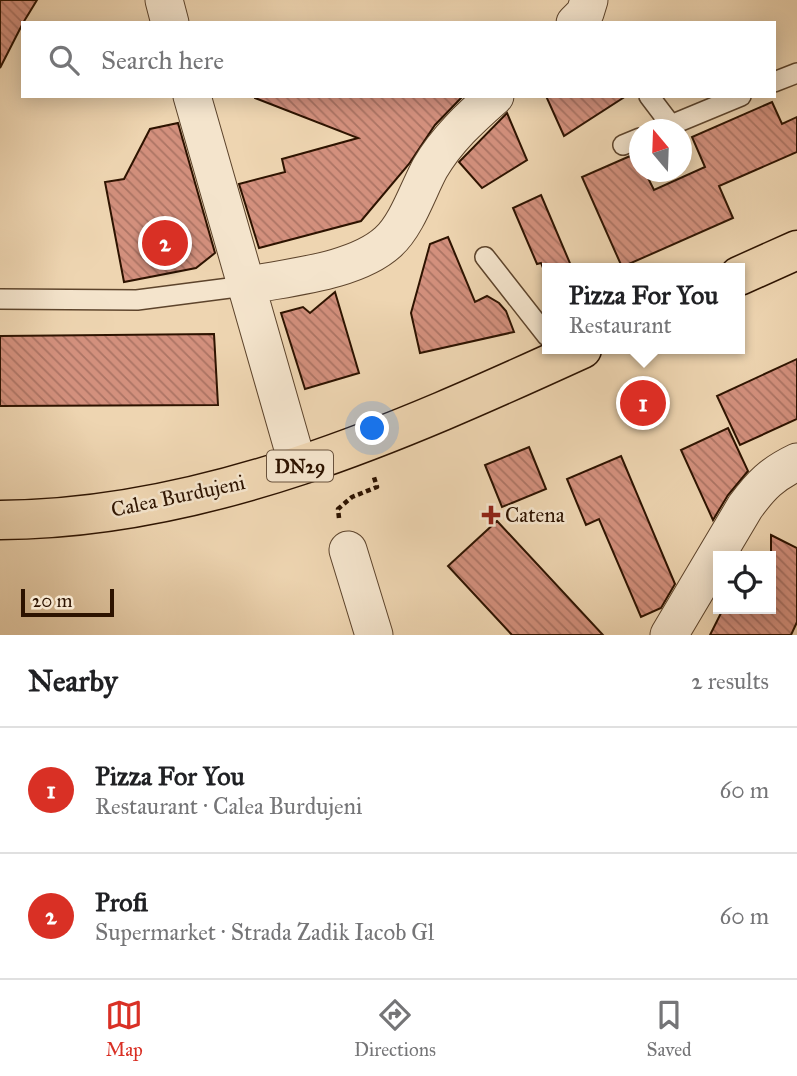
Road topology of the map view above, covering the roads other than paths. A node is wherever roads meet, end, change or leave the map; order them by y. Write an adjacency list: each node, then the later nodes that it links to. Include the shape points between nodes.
1 (164, 0): 2 (street)
2 (169, 21)
3 (797, 73): 4 (lane)
4 (776, 81)
5 (193, 98): 14 (street)
6 (493, 98): 14 (street, via 446,144 388,242 356,261)
7 (650, 98): 9 (lane)
8 (736, 98): 10 (lane)
9 (662, 119)
10 (685, 119)
11 (797, 250): 13 (main road)
12 (485, 257): 16 (lane)
13 (745, 273)
14 (245, 286): 15 (lane, via 137,300); 19 (street)
15 (0, 299)
16 (542, 324)
17 (550, 354): 19 (main road, Calea Burdujeni / DN29, via 423,420)
18 (797, 462): 23 (street, via 763,482)
19 (298, 466): 20 (main road, Calea Burdujeni / DN29, via 237,485 113,512)
20 (0, 520)
21 (348, 550): 22 (street)
22 (374, 635)
23 (669, 635)

